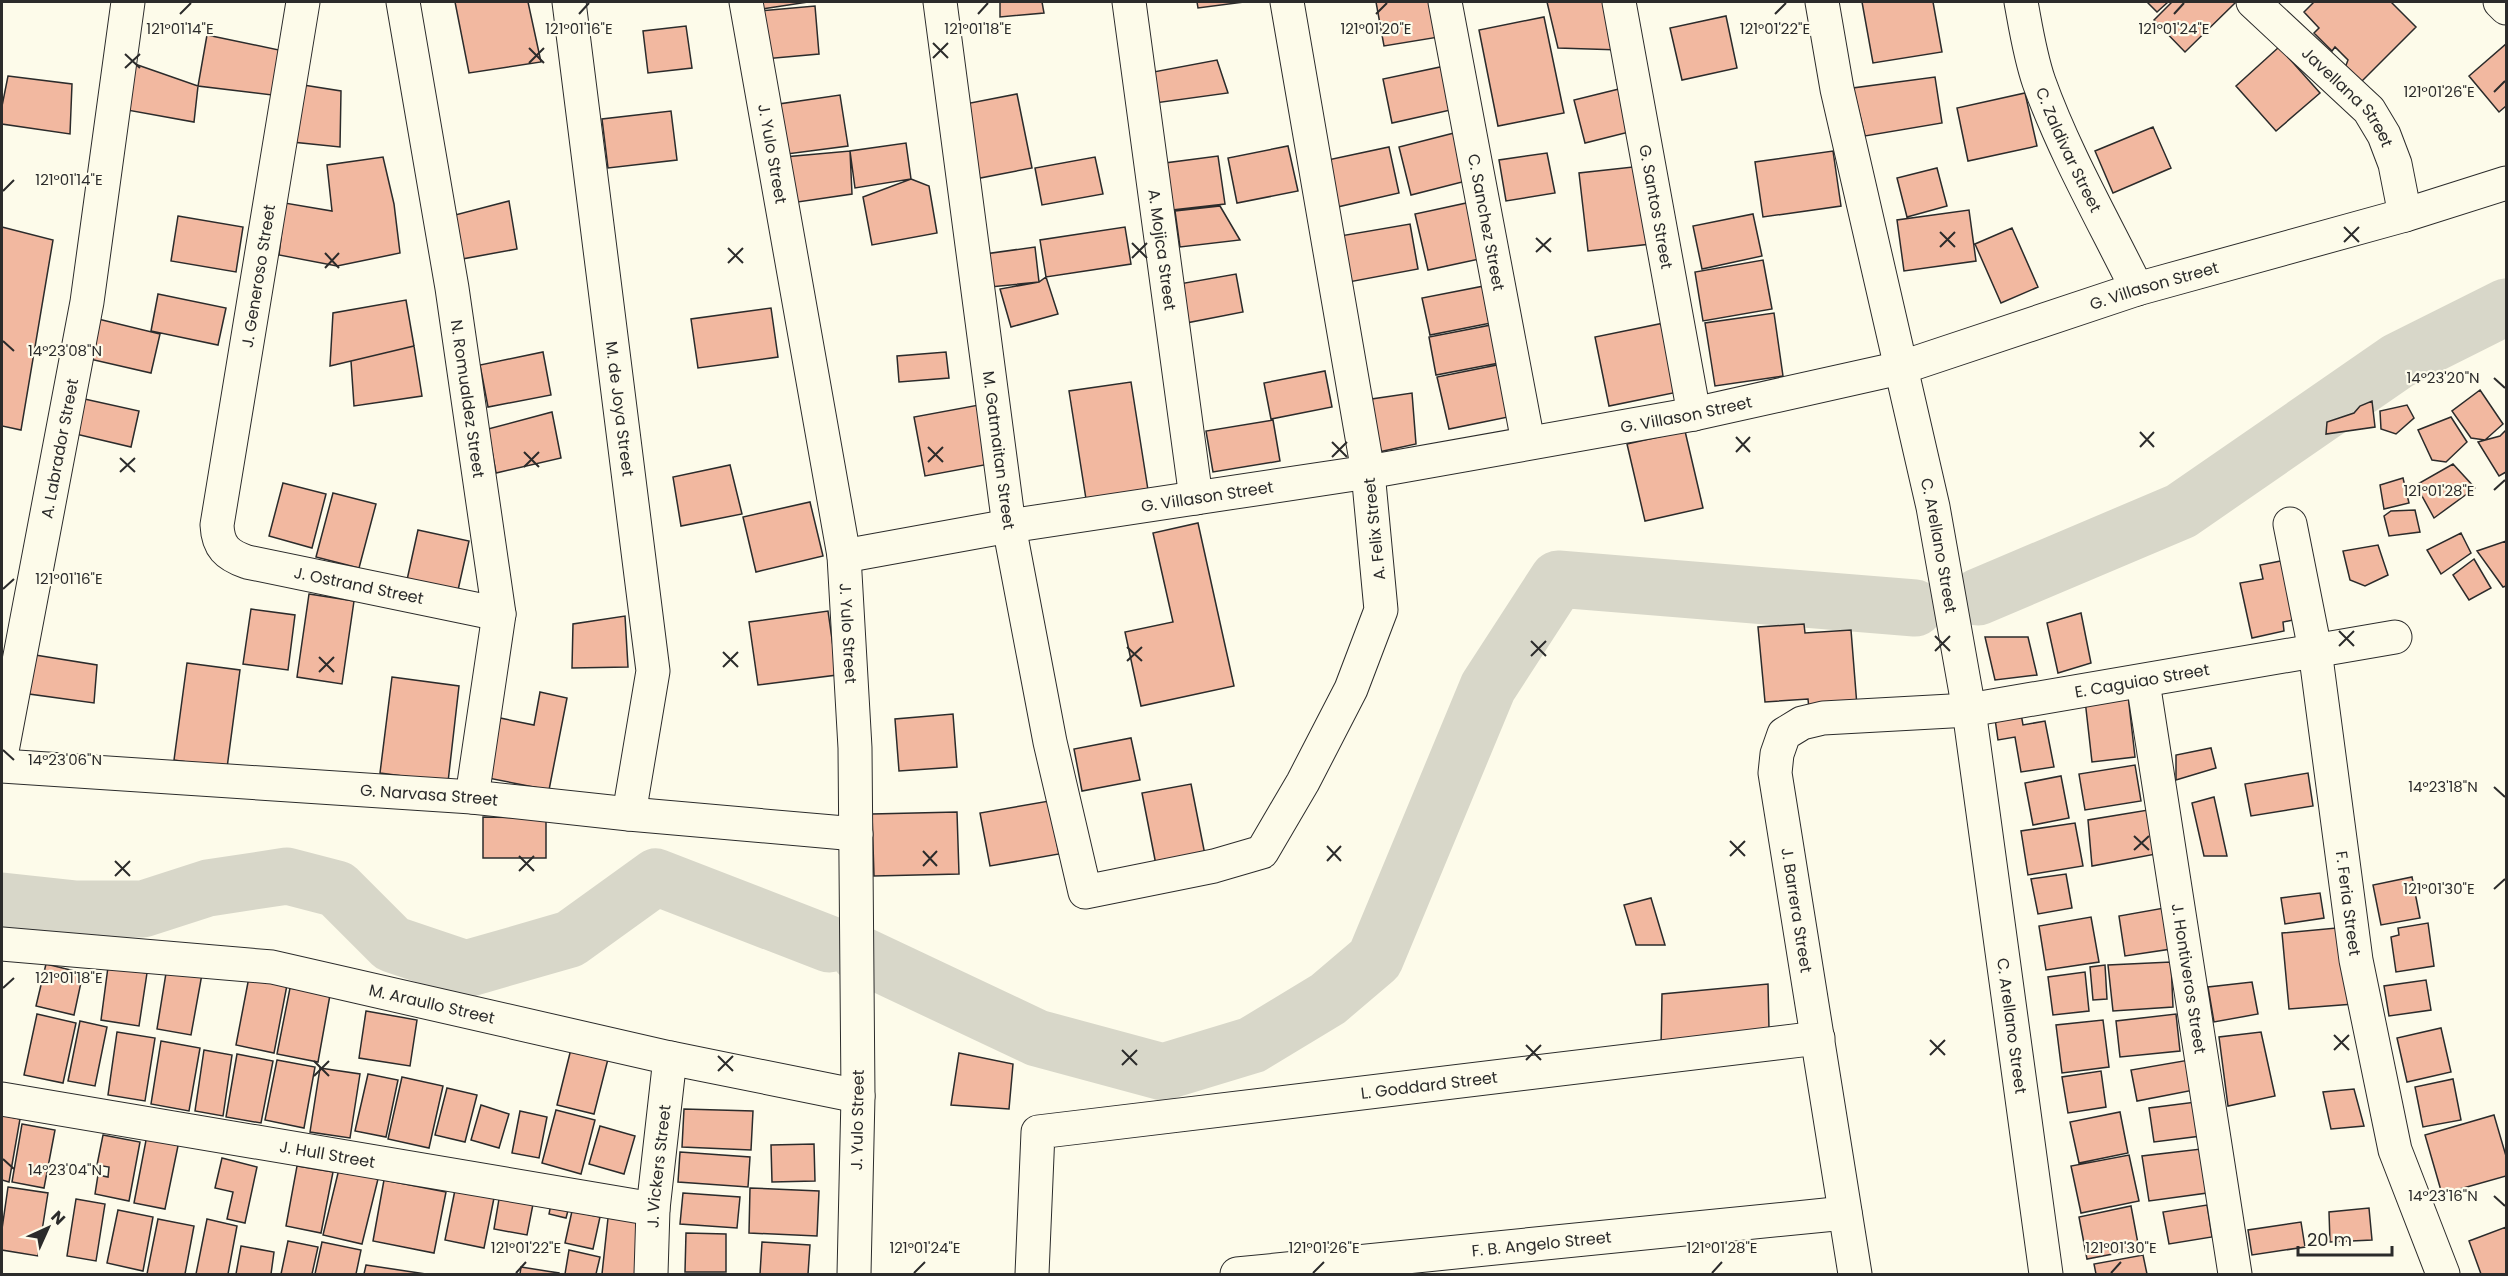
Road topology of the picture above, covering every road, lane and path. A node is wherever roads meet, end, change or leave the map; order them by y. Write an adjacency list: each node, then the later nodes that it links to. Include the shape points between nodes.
1 (128, 2): 33 (street, A. Labrador Street, via 87,302)
2 (303, 2): 26 (street, J. Generoso Street, via 217,525)
3 (403, 2): 28 (street, N. Romualdez Street, via 452,288)
4 (569, 2): 36 (street, M. de Joya Street, via 653,671)
5 (746, 2): 27 (street, J. Yulo Street)
6 (940, 2): 25 (street, M. Gatmaitan Street)
7 (1129, 2): 23 (street, A. Mojica Street)
8 (1287, 2): 22 (street, A. Felix Street)
9 (1445, 2): 21 (street, C. Sanchez Street)
10 (1619, 2): 20 (street, G. Santos Street)
11 (1822, 2): 19 (street, C. Arellano Street, via 1837,88)
12 (2021, 2): 18 (street, C. Zaldivar Street, via 2039,81)
13 (2253, 2): 17 (street, Javellana Street, via 2369,110 2395,164)
14 (2500, 2): 15 (street)
15 (2506, 8)
16 (2506, 183): 17 (street, G. Villason Street)
17 (2405, 215): 18 (street, G. Villason Street)
18 (2137, 289): 19 (street, G. Villason Street)
19 (1900, 368): 20 (street, G. Villason Street); 32 (street, C. Arellano Street, via 1933,507)
20 (1694, 414): 21 (street, G. Villason Street)
21 (1528, 442): 22 (street, G. Villason Street)
22 (1368, 472): 23 (street, G. Villason Street); 38 (street, A. Felix Street, via 1381,610 1351,689 1262,852 1214,866)
23 (1196, 498): 25 (street, G. Villason Street)
24 (2290, 524): 30 (street, F. Feria Street)
25 (1009, 526): 27 (street, G. Villason Street); 38 (street, M. Gatmaitan Street, via 1050,742)
26 (223, 549): 28 (street, J. Ostrand Street, via 247,562)
27 (844, 556): 37 (street, J. Yulo Street)
28 (499, 615): 35 (street, N. Romualdez Street)
29 (2395, 637): 30 (street, E. Caguiao Street)
30 (2315, 650): 31 (street, E. Caguiao Street); 53 (street, F. Feria Street, via 2356,960 2395,1150)
31 (2143, 682): 32 (street, E. Caguiao Street); 52 (street, J. Hontiveros Street)
32 (1969, 710): 40 (street, J. Barrera Street, via 1823,718 1802,723 1784,734 1775,773); 51 (street, C. Arellano Street)
33 (2, 751)
34 (2, 766): 35 (street, G. Narvasa Street)
35 (472, 797): 36 (street, G. Narvasa Street)
36 (629, 814): 37 (street, G. Narvasa Street)
37 (856, 834): 42 (street, J. Yulo Street)
38 (1084, 892)
39 (2, 944): 41 (street, M. Araullo Street, via 272,967)
40 (1818, 1038): 45 (street, J. Barrera Street); 48 (street, L. Goddard Street, via 1038,1132)
41 (670, 1058): 42 (street, M. Araullo Street); 44 (street, J. Vickers Street)
42 (858, 1096): 47 (street, J. Yulo Street)
43 (2, 1098): 44 (street, J. Hull Street)
44 (653, 1209): 46 (street, J. Vickers Street)
45 (1845, 1213): 49 (street, F. B. Angelo Street); 50 (street, J. Barrera Street)
46 (651, 1275)
47 (854, 1275)
48 (1032, 1275)
49 (1237, 1275)
50 (1856, 1275)
51 (2046, 1275)
52 (2235, 1275)
53 (2443, 1275)

